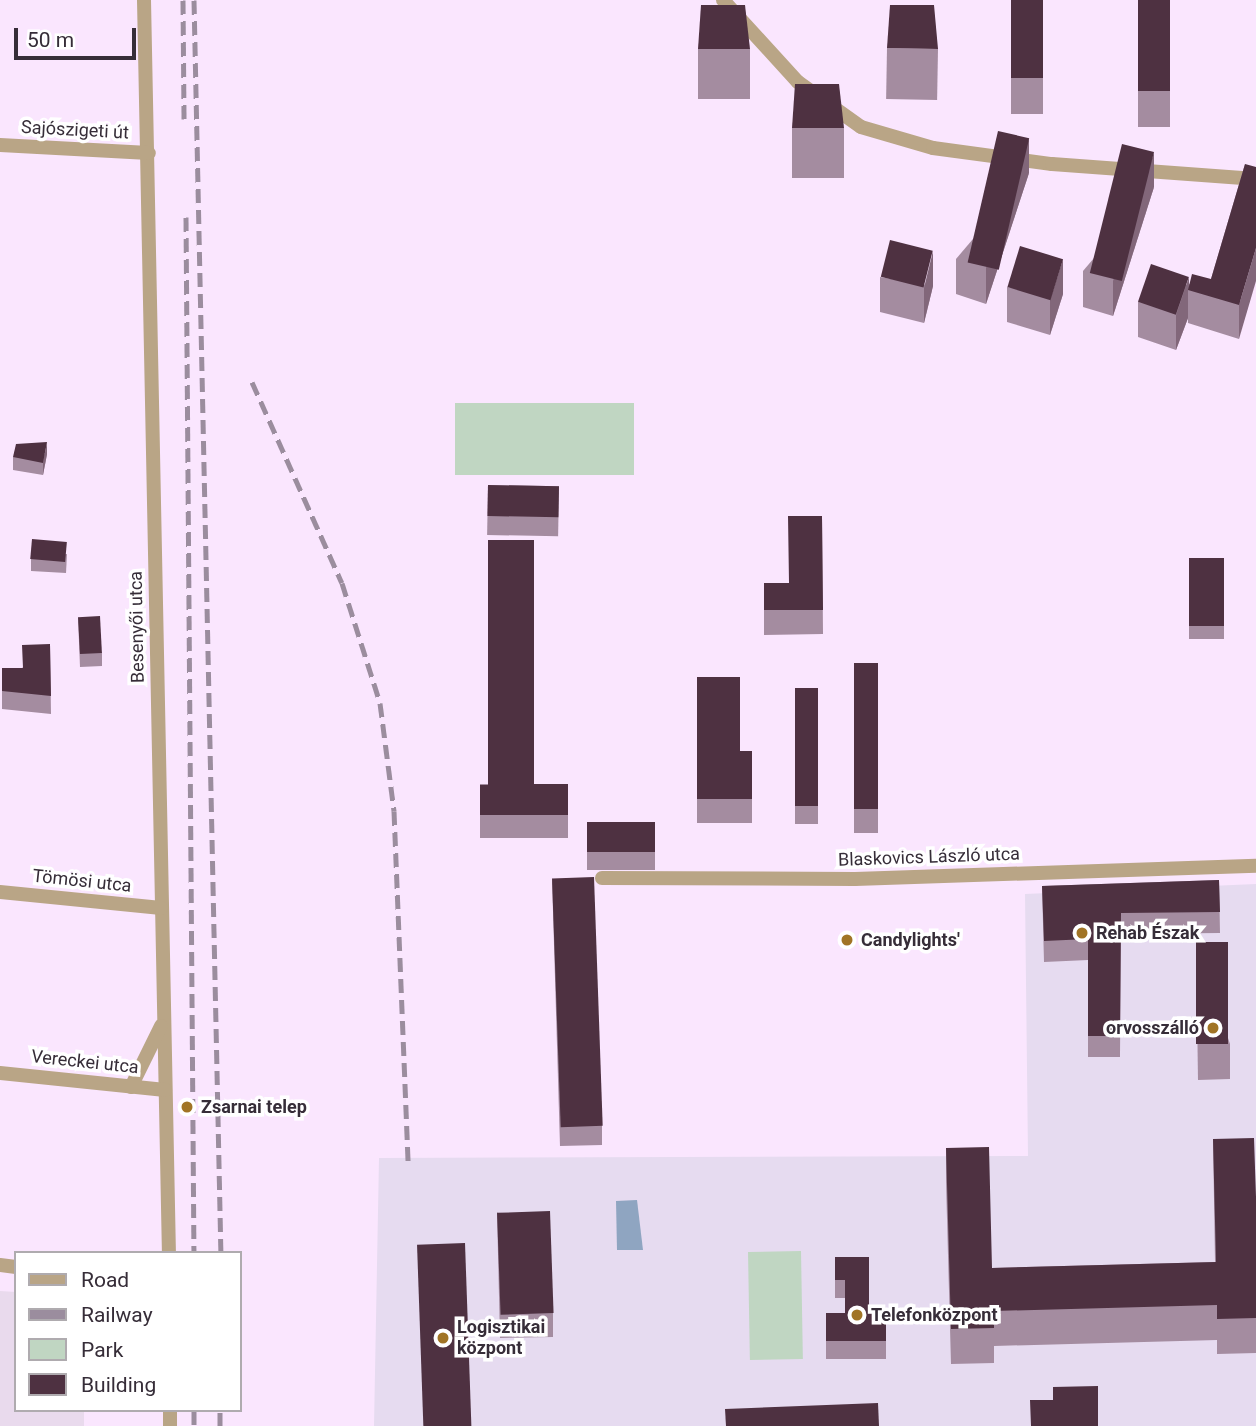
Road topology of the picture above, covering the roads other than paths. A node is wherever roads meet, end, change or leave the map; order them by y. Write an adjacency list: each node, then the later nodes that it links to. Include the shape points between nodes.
1 (144, 0): 4 (street, Besenyői utca)
2 (723, 0): 5 (street, via 797,82 861,127 933,148 1052,164)
3 (0, 145): 4 (street, Sajószigeti út)
4 (149, 153): 9 (street, Besenyői utca)
5 (1256, 178)
6 (1256, 866): 7 (street, Blaskovics László utca, via 855,879)
7 (603, 878)
8 (0, 892): 9 (street, Tömösi utca)
9 (161, 908): 10 (street, Besenyői utca)
10 (163, 1021): 12 (street); 13 (street, Besenyői utca)
11 (0, 1073): 12 (street, Vereckei utca)
12 (131, 1087): 13 (street, Vereckei utca)
13 (165, 1090): 14 (street, Besenyői utca)
14 (169, 1251)

